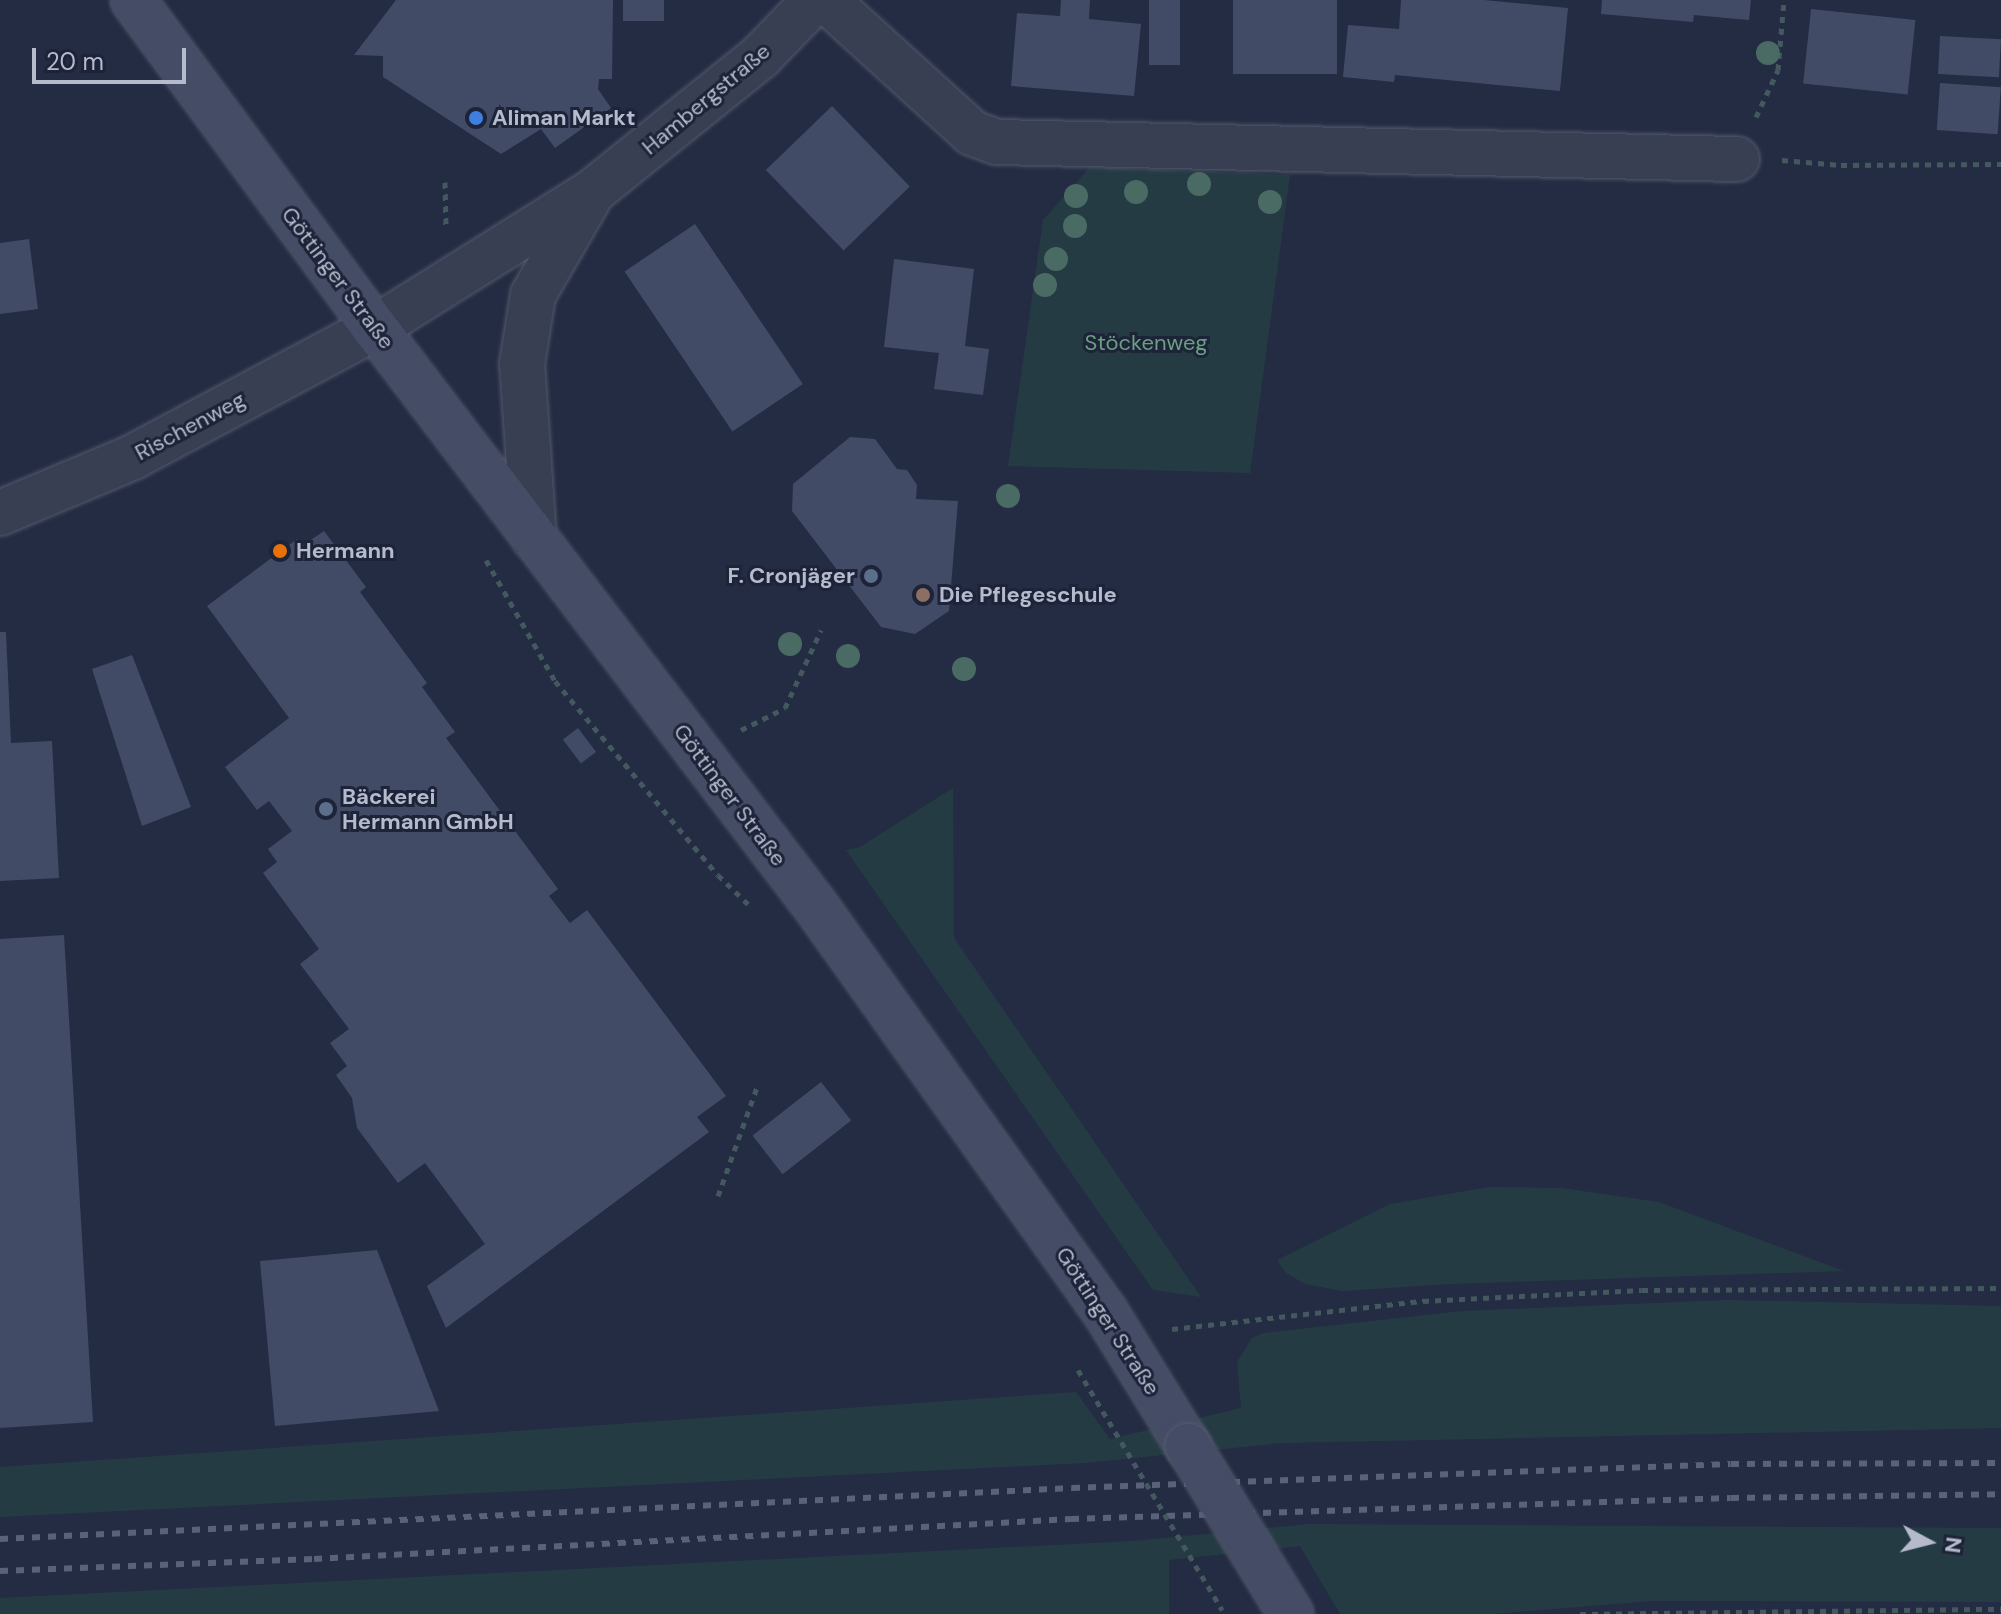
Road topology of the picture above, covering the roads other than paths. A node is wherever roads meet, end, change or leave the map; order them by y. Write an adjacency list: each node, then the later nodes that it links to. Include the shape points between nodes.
1 (133, 0): 6 (street, Göttinger Straße)
2 (815, 0): 5 (street, Hambergstraße, via 760,57)
3 (826, 0): 4 (street, via 972,133 997,142)
4 (1737, 159)
5 (592, 192): 6 (street, Hambergstraße); 8 (street, Hambergstraße, via 533,295 522,364)
6 (375, 328): 7 (street, Rischenweg, via 133,457); 8 (street, Göttinger Straße)
7 (0, 513)
8 (534, 538): 9 (street, Göttinger Straße, bridge, via 817,908 1130,1351)
9 (1291, 1614)

